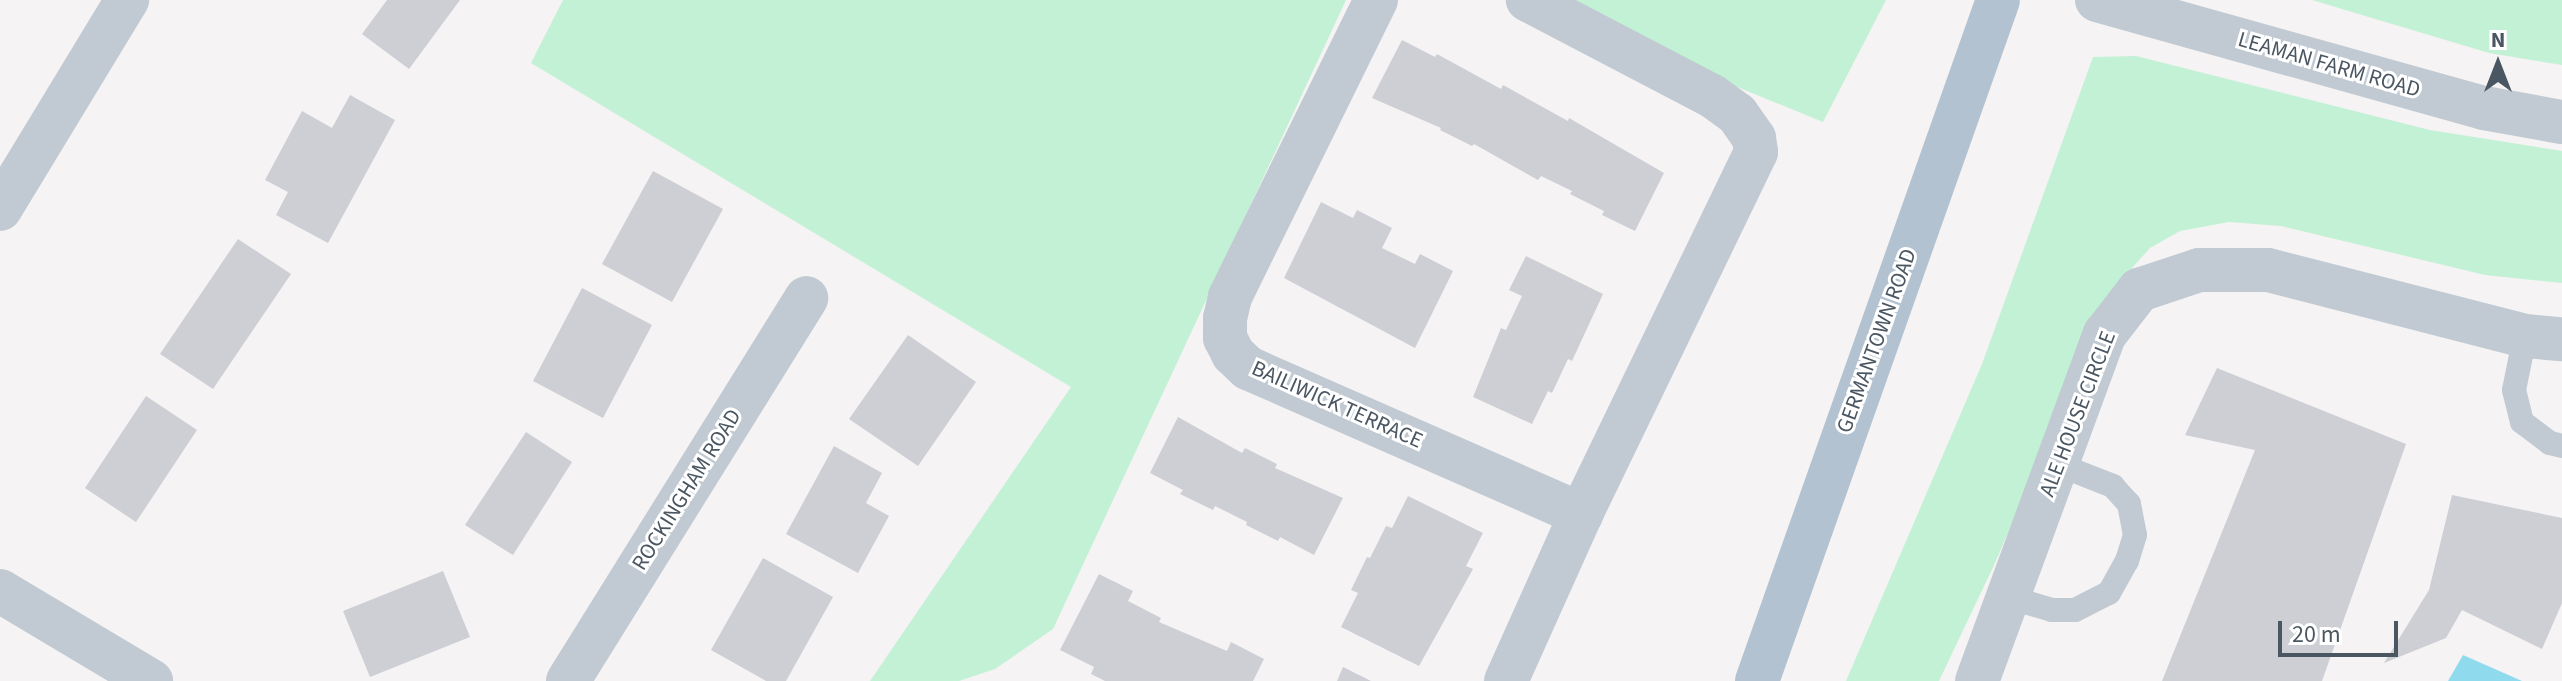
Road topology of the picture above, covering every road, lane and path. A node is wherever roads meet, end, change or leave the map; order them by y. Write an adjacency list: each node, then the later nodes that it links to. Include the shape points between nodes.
1 (127, 0): 7 (street)
2 (1376, 0): 12 (street, BAILIWICK TERRACE, via 1230,297 1225,338 1248,368)
3 (1528, 0): 12 (street, via 1712,96 1737,114 1754,138 1756,152)
4 (1998, 0): 18 (main road, GERMANTOWN ROAD)
5 (2097, 0): 6 (street, LEAMAN FARM ROAD, via 2484,108)
6 (2562, 122)
7 (0, 209)
8 (806, 298): 16 (street, ROCKINGHAM ROAD)
9 (2544, 338): 10 (lane, via 2514,390 2522,422); 11 (street, ALE HOUSE CIRCLE, via 2268,270 2199,270 2139,290 2105,334)
10 (2562, 446)
11 (2057, 464): 14 (street, ALE HOUSE CIRCLE); 14 (lane, via 2113,486 2129,504 2135,535 2127,561 2109,593 2075,610 2052,610)
12 (1581, 514): 17 (street)
13 (0, 591): 15 (street)
14 (2008, 597): 19 (street, ALE HOUSE CIRCLE)
15 (151, 681)
16 (568, 681)
17 (1506, 681)
18 (1757, 681)
19 (1977, 681)

